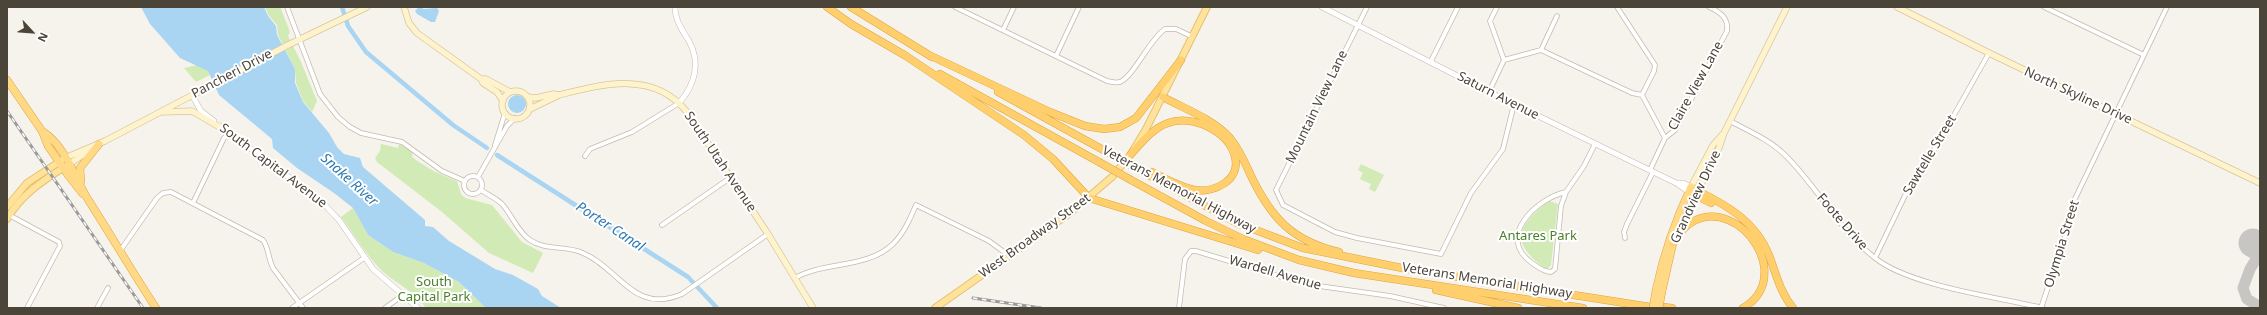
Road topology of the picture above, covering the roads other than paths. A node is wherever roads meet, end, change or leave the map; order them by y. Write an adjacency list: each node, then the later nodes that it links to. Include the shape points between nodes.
1 (287, 7): 25 (street)
2 (367, 7): 25 (main road, Pancheri Drive, via 339,19)
3 (404, 7): 35 (main road, South Utah Avenue, via 409,23 417,33)
4 (676, 7): 45 (street, via 677,21 693,49 695,64 691,86)
5 (827, 7): 28 (highway, Veterans Memorial Highway)
6 (850, 7): 29 (highway, Veterans Memorial Highway)
7 (955, 7): 23 (street)
8 (1014, 7): 23 (street)
9 (1080, 7): 31 (street)
10 (1207, 7): 24 (main road, West Broadway Street)
11 (1322, 7): 22 (street, Saturn Avenue)
12 (1367, 7): 22 (street, Mountain View Lane)
13 (1458, 7): 34 (street)
14 (1497, 7): 33 (street, via 1490,21)
15 (1617, 7): 41 (street, via 1654,65 1654,71)
16 (1709, 7): 55 (street, Claire View Lane, via 1725,18 1728,24 1727,31 1675,130)
17 (1787, 7): 52 (main road, Grandview Drive)
18 (1898, 7): 27 (main road, North Skyline Drive)
19 (2044, 7): 30 (street)
20 (2167, 7): 30 (street, Olympia Street)
21 (1557, 16): 26 (street)
22 (1358, 24): 34 (street, Saturn Avenue); 46 (street, Mountain View Lane, via 1276,190 1283,205 1335,232 1441,254 1471,193 1503,149)
23 (1003, 30): 31 (street)
24 (1193, 37): 31 (street, via 1176,29 1165,29 1153,40 1126,77 1115,83 1107,82); 32 (main road, West Broadway Street)
25 (301, 41): 39 (main road, Pancheri Drive, via 288,45); 66 (street, via 320,94 338,117 361,133 402,142 442,171)
26 (1541, 50): 33 (street); 41 (street, via 1632,93)
27 (1989, 53): 50 (main road, North Skyline Drive); 85 (street, Sawtelle Street, via 1936,147 1910,185)
28 (903, 54): 72 (highway, via 1024,135 1053,160); 86 (highway, Veterans Memorial Highway, bridge, via 1206,221)
29 (929, 55): 32 (highway, via 1050,112 1085,126 1104,129 1120,127 1136,118); 62 (highway, Veterans Memorial Highway, bridge)
30 (2144, 55): 50 (street, Olympia Street)
31 (1056, 56)
32 (1181, 60): 43 (main road, West Broadway Street)
33 (1504, 60): 38 (street)
34 (1431, 61): 38 (street, Saturn Avenue)
35 (481, 79): 37 (main road, South Utah Avenue, via 486,79); 44 (main road, South Utah Avenue, via 497,92)
36 (7, 80): 61 (highway, via 42,131 54,142)
37 (510, 92): 42 (main road, South Utah Avenue, via 518,91); 44 (main road)
38 (1489, 92): 46 (street, Saturn Avenue)
39 (192, 95): 48 (main road, Pancheri Drive); 53 (street, South Capital Avenue, via 201,111)
40 (559, 95): 42 (main road, South Utah Avenue); 45 (main road, South Utah Avenue, via 606,84 633,83 656,89); 47 (main road, South Utah Avenue)
41 (1642, 95): 55 (street)
42 (528, 97): 47 (main road)
43 (1163, 97): 59 (main road, West Broadway Street); 87 (highway, via 1227,135 1239,151 1269,210 1288,230 1316,245)
44 (503, 101): 49 (main road)
45 (679, 103): 60 (street, via 632,132 590,149); 65 (main road, South Utah Avenue)
46 (1514, 104): 57 (street, Saturn Avenue)
47 (530, 109): 51 (main road, South Utah Avenue, via 524,116)
48 (158, 113): 53 (main road, via 192,111); 56 (main road, Pancheri Drive)
49 (505, 113): 51 (main road); 58 (street)
50 (2115, 114): 67 (main road, North Skyline Drive); 113 (street, Olympia Street, via 2072,205 2065,238)
51 (515, 118): 58 (street)
52 (1730, 121): 70 (main road, Grandview Drive, via 1719,148); 85 (street, Foote Drive, via 1761,137 1786,156 1854,239)
53 (223, 129): 54 (street, South Capital Avenue)
54 (230, 134): 74 (street, via 224,138); 84 (street, South Capital Avenue, via 322,201 339,220)
55 (1665, 138): 63 (street, Claire View Lane)
56 (99, 144): 61 (main road, Pancheri Drive); 73 (highway, via 80,168)
57 (1595, 144): 63 (street, Saturn Avenue); 71 (street)
58 (494, 147): 64 (street)
59 (1131, 154): 62 (highway, via 1158,128 1179,120 1189,120 1217,132 1232,148 1235,158 1233,174 1228,180 1222,186 1204,190 1186,187); 72 (main road, West Broadway Street, via 1112,177)
60 (585, 156)
61 (64, 163): 69 (main road, via 32,179); 73 (highway); 76 (main road, via 32,188)
62 (1140, 168): 87 (highway, Veterans Memorial Highway, via 1237,223 1277,240 1339,257)
63 (1651, 171): 70 (street, Saturn Avenue, via 1676,183 1683,183); 79 (street, Claire View Lane, via 1627,224)
64 (478, 177): 66 (street, via 472,176); 68 (street, via 482,182)
65 (730, 178): 77 (street); 78 (main road, South Utah Avenue)
66 (465, 181): 68 (street, via 464,188 468,193 474,195)
67 (2260, 182)
68 (481, 190): 78 (street, via 502,204 530,240 546,247 581,252 596,260 622,284 644,298 653,300 671,299 692,288)
69 (19, 191): 75 (main road); 76 (main road)
70 (1693, 191): 80 (main road, Grandview Drive); 81 (highway, via 1736,219 1751,234); 91 (highway, Grandview Drive, via 1670,234); 112 (highway, via 1729,207 1750,224 1768,253 1780,288)
71 (1566, 192): 71 (street, via 1561,206 1554,269 1546,272 1523,254 1518,239 1519,229 1539,203 1555,194)
72 (1089, 198): 83 (main road, West Broadway Street); 86 (highway)
73 (88, 200): 82 (highway)
74 (193, 203): 82 (street, via 171,192 163,193); 93 (street, via 263,240 273,268)
75 (7, 207)
76 (8, 217): 95 (street, via 55,238 60,246)
77 (662, 225)
78 (768, 234): 89 (main road, South Utah Avenue)
79 (1625, 238)
80 (1673, 243): 81 (highway, via 1688,225 1698,219 1710,217 1735,224); 91 (highway, Grandview Drive)
81 (1759, 248): 111 (highway, via 1765,268 1765,279 1750,304)
82 (120, 251): 97 (highway)
83 (1008, 255): 89 (street, via 989,241 916,205 899,237 881,253 863,260 814,270); 103 (main road, West Broadway Street)
84 (364, 258): 92 (street, South Capital Avenue, via 381,278); 93 (street)
85 (1875, 258): 113 (street, Foote Drive, via 1908,276)
86 (1298, 260): 88 (highway, Veterans Memorial Highway)
87 (1407, 269): 94 (highway, Veterans Memorial Highway)
88 (1354, 273): 106 (highway); 107 (highway, Veterans Memorial Highway)
89 (795, 278): 102 (main road, South Utah Avenue)
90 (108, 288): 96 (street)
91 (1659, 291): 108 (highway, Grandview Drive, bridge); 109 (highway, Grandview Drive, bridge)
92 (403, 295): 100 (street); 101 (street, South Capital Avenue)
93 (299, 303): 98 (street); 99 (street)
94 (1638, 304): 109 (highway, Veterans Memorial Highway); 110 (highway)
95 (27, 308)
96 (97, 308)
97 (156, 308)
98 (292, 308)
99 (303, 308)
100 (386, 308)
101 (418, 308)
102 (813, 308)
103 (935, 308)
104 (1179, 308): 105 (street, Wardell Avenue, via 1184,258 1191,251 1306,284)
105 (1444, 308)
106 (1518, 308)
107 (1583, 308)
108 (1653, 308)
109 (1658, 308)
110 (1672, 308)
111 (1743, 308)
112 (1793, 308)
113 (2042, 308)

